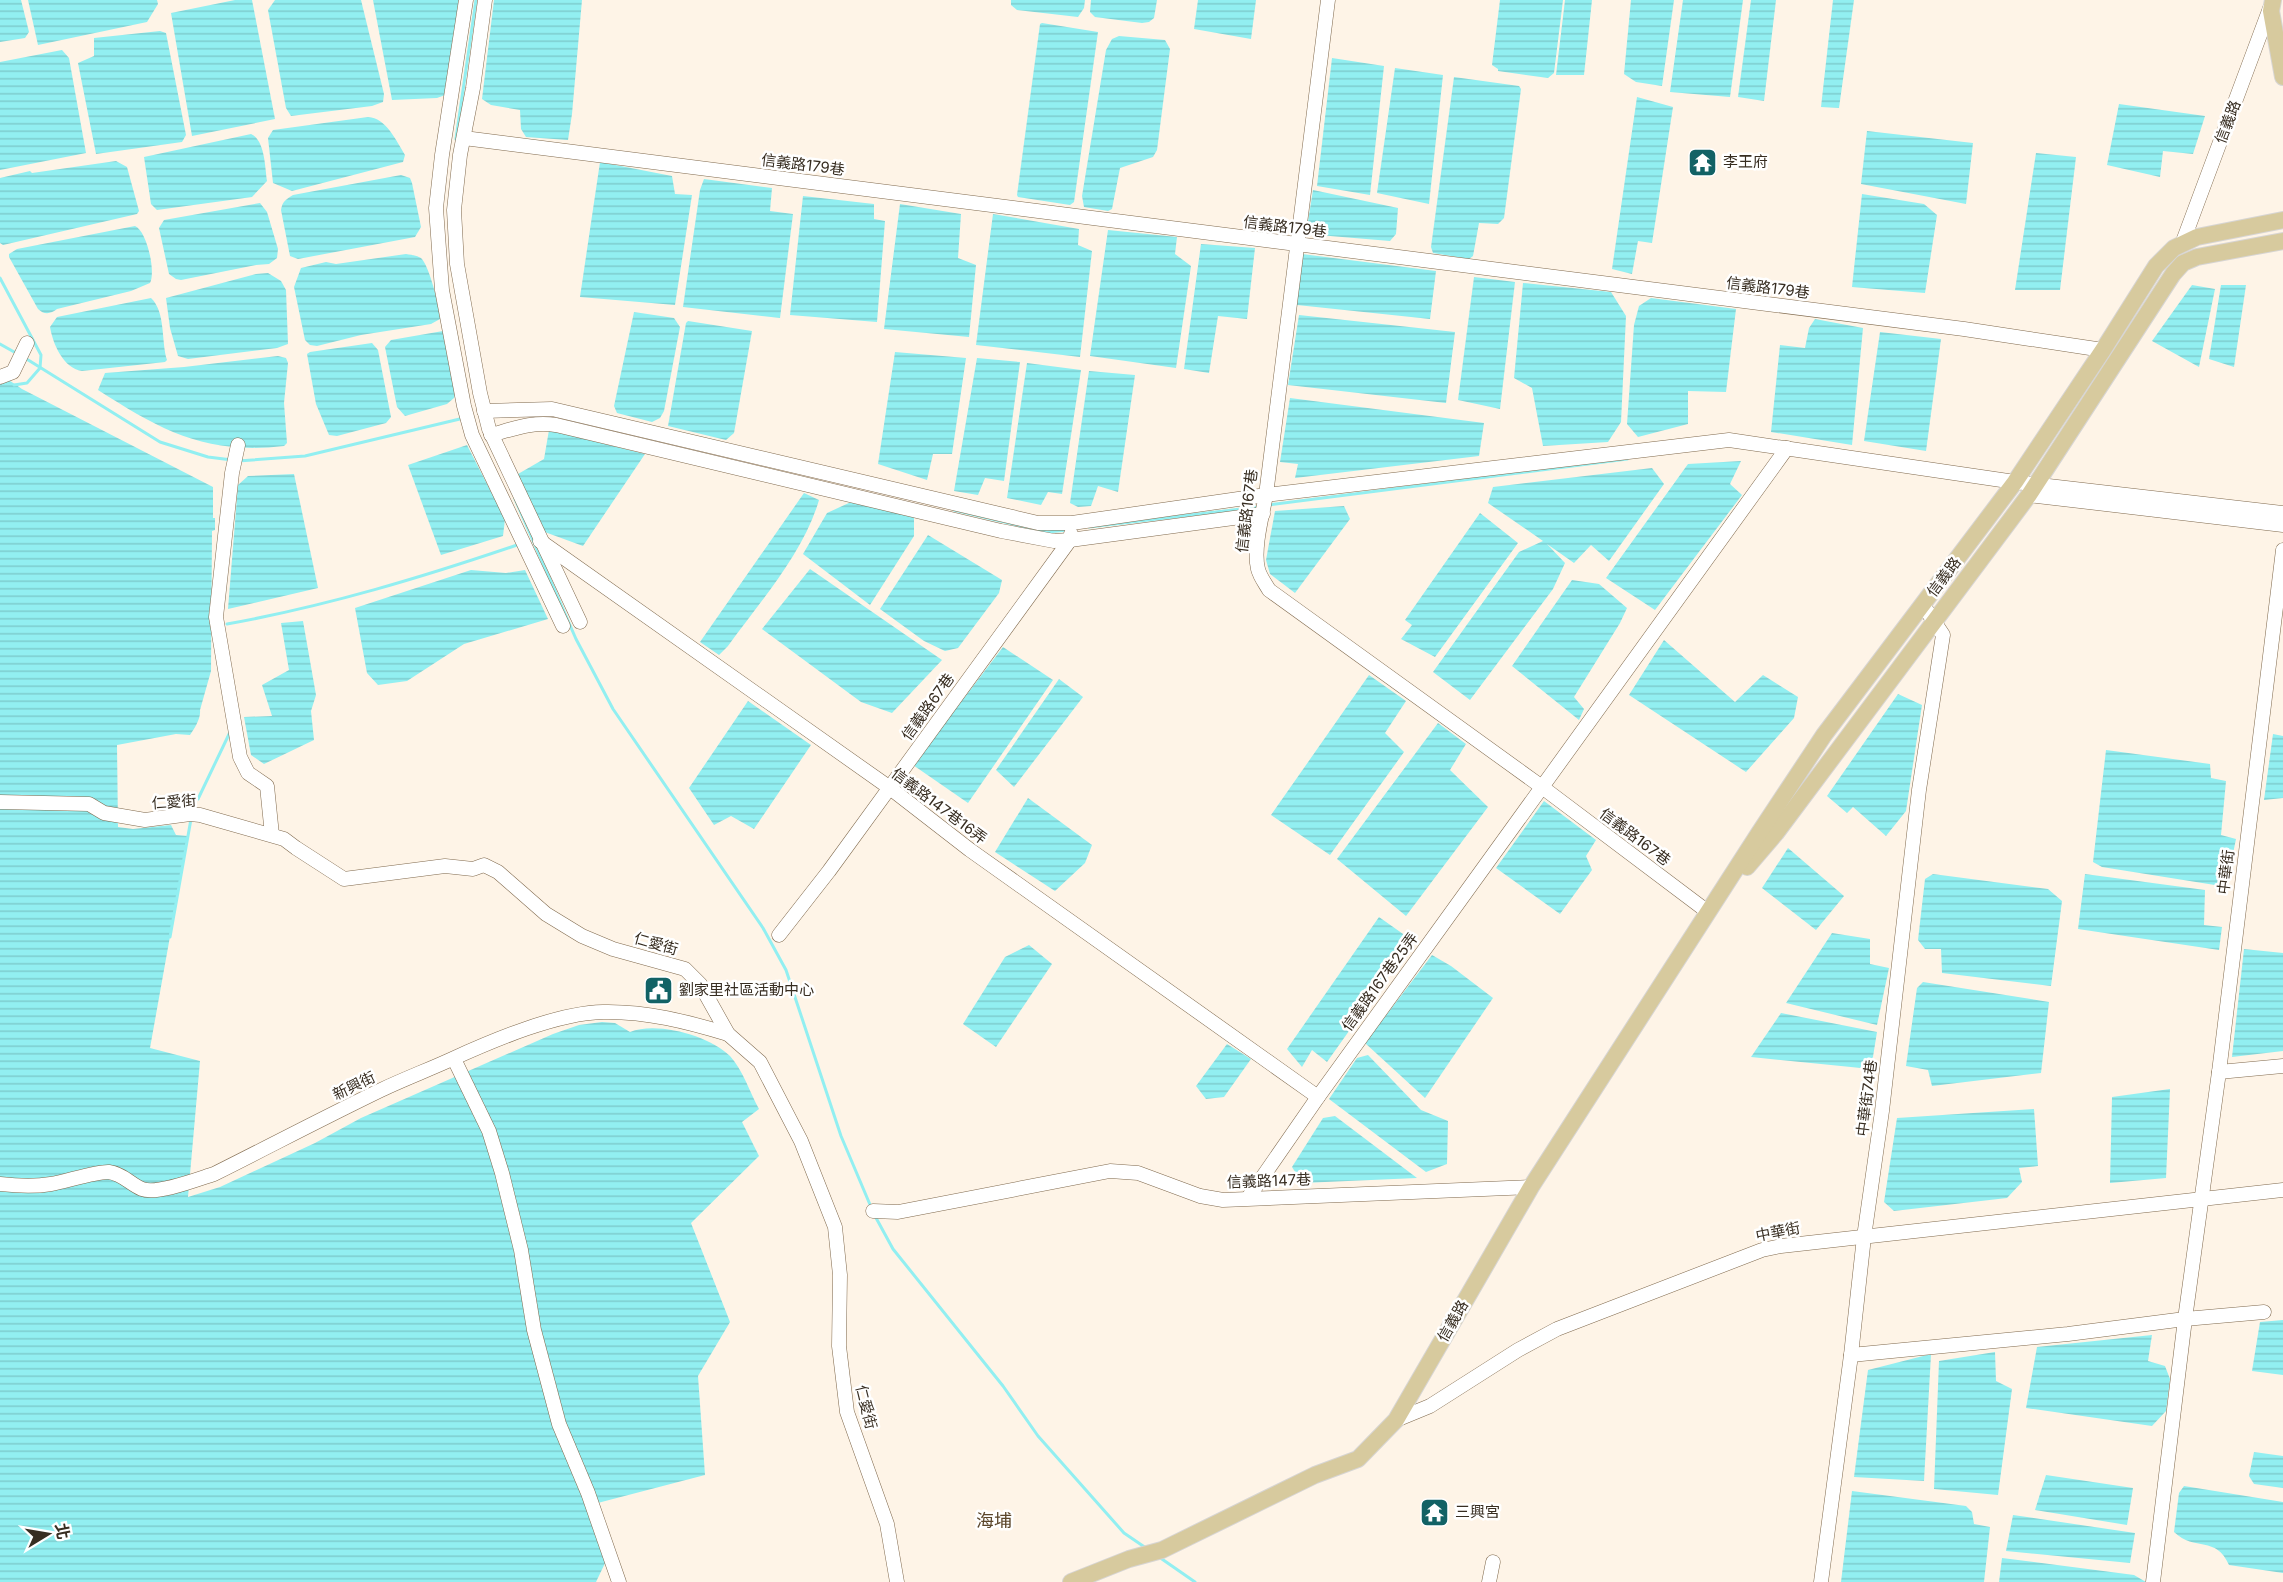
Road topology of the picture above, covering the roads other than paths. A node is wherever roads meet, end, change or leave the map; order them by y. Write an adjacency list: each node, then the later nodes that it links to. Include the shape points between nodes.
1 (466, 0): 30 (street, via 436,208 442,290 472,435)
2 (485, 0): 6 (street)
3 (1328, 0): 10 (street, 信義路167巷)
4 (2271, 4): 5 (main road); 9 (street, 信義路)
5 (2283, 77)
6 (464, 138): 10 (street, 信義路179巷); 14 (street, via 454,210 457,264)
7 (2283, 220): 9 (main road, 信義路, via 2197,237)
8 (2283, 241): 18 (main road, 信義路, via 2183,263)
9 (2182, 244): 12 (main road, 信義路, via 2156,266)
10 (1296, 245): 12 (street, 信義路179巷, via 1964,329); 19 (street, 信義路167巷)
11 (27, 343): 13 (street, via 13,372)
12 (2103, 351): 17 (main road, 信義路)
13 (0, 376)
14 (487, 423): 22 (street, via 552,409 1038,523); 24 (street, via 556,425 1001,531 1054,541); 25 (street)
15 (1787, 448): 17 (street); 19 (street, via 1729,440); 31 (street, 信義路167巷25弄)
16 (236, 452): 34 (street, via 216,617 240,757 248,773 267,786)
17 (2015, 482): 18 (street); 27 (main road, 信義路)
18 (2033, 489): 21 (street); 23 (street); 28 (main road, 信義路)
19 (1266, 495): 20 (street, 信義路167巷); 22 (street)
20 (1263, 512): 24 (street); 31 (street, 信義路167巷, via 1258,570 1269,590)
21 (2283, 513)
22 (1072, 523): 24 (street, 信義路67巷)
23 (2283, 525)
24 (1070, 540): 32 (street, 信義路67巷)
25 (540, 541): 29 (street); 32 (street, 信義路147巷16弄)
26 (2283, 550): 40 (street, 中華街)
27 (1923, 605): 28 (street); 35 (main road, 信義路, via 1824,735)
28 (1935, 621): 35 (main road, 信義路, via 1776,833); 48 (street, 中華街74巷, via 1943,635 1919,790)
29 (580, 622)
30 (563, 626)
31 (1542, 787): 35 (street, 信義路167巷); 41 (street, 信義路167巷25弄)
32 (890, 788): 36 (street, 信義路67巷); 41 (street, 信義路147巷16弄, via 970,850)
33 (0, 802): 34 (street, 仁愛街, via 89,804 104,813 145,820 200,815)
34 (272, 835): 37 (street, 仁愛街, via 284,838 344,879 484,865 498,872 552,919 582,936 685,969 700,984)
35 (1708, 912): 43 (main road, 信義路)
36 (778, 935)
37 (728, 1034): 38 (street, 新興街, via 681,1021 596,1012 535,1026); 55 (street, 仁愛街, via 760,1062 801,1141 835,1227 840,1275 840,1355 848,1412 887,1524)
38 (454, 1059): 42 (street, 新興街, via 382,1090 214,1174 150,1190 108,1172 49,1185); 54 (street, via 489,1131 521,1250 534,1330 559,1424)
39 (2283, 1066): 40 (street)
40 (2219, 1072): 46 (street, 中華街)
41 (1318, 1097): 45 (street, 信義路167巷25弄)
42 (0, 1184)
43 (1531, 1187): 45 (street, 信義路147巷); 52 (main road, 信義路)
44 (2283, 1190): 46 (street, 中華街)
45 (1248, 1198): 47 (street, 信義路147巷, via 1223,1200 1200,1196 1138,1173 1110,1171 898,1212)
46 (2203, 1199): 48 (street, 中華街); 50 (street, 中華街)
47 (873, 1211)
48 (1864, 1237): 51 (street, 中華街74巷); 52 (street, 中華街, via 1762,1250 1642,1295 1557,1329 1430,1406)
49 (2264, 1312): 50 (street)
50 (2185, 1319): 51 (street); 59 (street, 中華街)
51 (1851, 1355): 58 (street, 中華街74巷)
52 (1396, 1420): 56 (main road, 信義路, via 1358,1459 1315,1475 1157,1551)
53 (1493, 1562): 57 (street)
54 (619, 1582)
55 (897, 1582)
56 (1071, 1582)
57 (1489, 1582)
58 (1821, 1582)
59 (2153, 1582)

